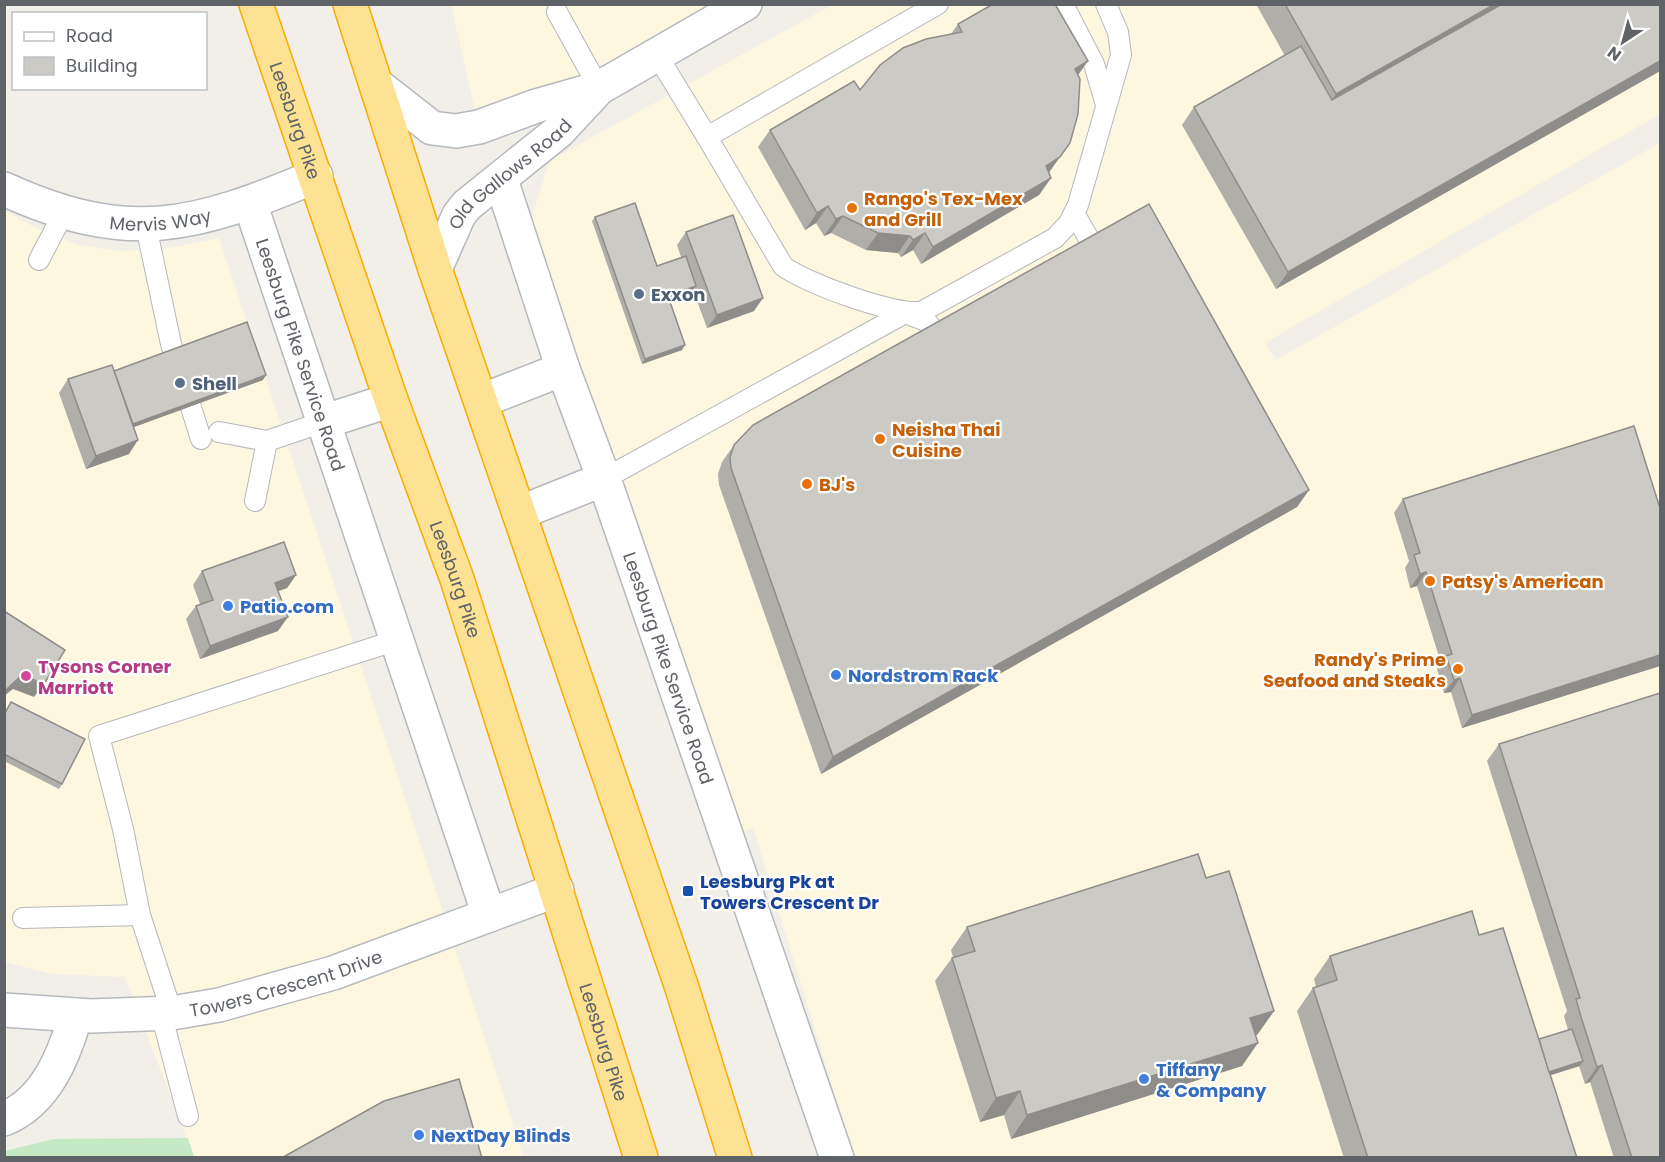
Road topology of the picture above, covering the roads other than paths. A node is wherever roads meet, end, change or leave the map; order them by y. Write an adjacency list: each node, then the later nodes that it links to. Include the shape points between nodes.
1 (256, 4): 13 (highway, Leesburg Pike)
2 (350, 4): 9 (highway)
3 (745, 4): 8 (street, Old Gallows Road)
4 (938, 4): 12 (lane)
5 (1063, 4): 11 (lane, via 1094,63)
6 (1106, 4): 11 (lane, via 1122,48)
7 (556, 12): 10 (lane)
8 (657, 55): 10 (street, Old Gallows Road); 12 (lane)
9 (377, 85): 10 (street, Old Gallows Road, via 432,128 456,131 479,128); 22 (highway)
10 (600, 88): 14 (street, Old Gallows Road, via 558,132)
11 (1106, 105): 18 (lane)
12 (707, 137): 23 (lane, via 783,266 800,278)
13 (316, 176): 16 (street, Mervis Way); 26 (highway, Leesburg Pike)
14 (501, 180): 22 (street, Old Gallows Road, via 482,191 459,215); 25 (street, Leesburg Pike Service Road)
15 (4, 189): 17 (street, Mervis Way)
16 (250, 203): 19 (street, Mervis Way, via 175,223); 28 (street, Leesburg Pike Service Road)
17 (64, 212): 19 (street, Mervis Way, via 115,224); 21 (lane)
18 (1074, 213): 20 (lane); 23 (lane, via 1055,238 997,281 928,310)
19 (146, 226): 29 (lane, via 171,344 210,436)
20 (1093, 246)
21 (39, 260)
22 (435, 269): 27 (highway)
23 (904, 313): 24 (lane, via 926,321); 30 (lane)
24 (937, 334)
25 (563, 369): 27 (street); 30 (street, Leesburg Pike Service Road)
26 (391, 400): 28 (street); 34 (highway, Leesburg Pike, via 457,579)
27 (481, 401): 32 (highway)
28 (323, 422): 29 (lane); 33 (street, Leesburg Pike Service Road)
29 (267, 441): 31 (lane)
30 (604, 479): 32 (street); 47 (street, Leesburg Pike Service Road)
31 (255, 501)
32 (519, 513): 46 (highway, via 671,955)
33 (397, 640): 35 (lane, via 99,736); 36 (street, Leesburg Pike Service Road)
34 (556, 890): 36 (street, Towers Crescent Drive); 41 (highway, Leesburg Pike)
35 (140, 915): 37 (lane); 39 (lane)
36 (489, 915): 39 (street, Towers Crescent Drive, via 333,973 270,992)
37 (23, 918)
38 (4, 1010): 40 (street, Towers Crescent Drive)
39 (167, 1013): 40 (street, Towers Crescent Drive); 42 (lane)
40 (76, 1015): 43 (street, via 64,1054 51,1076 35,1098)
41 (621, 1093): 44 (highway); 45 (highway, Leesburg Pike)
42 (188, 1116)
43 (4, 1119)
44 (623, 1158)
45 (641, 1158)
46 (735, 1158)
47 (837, 1158)

